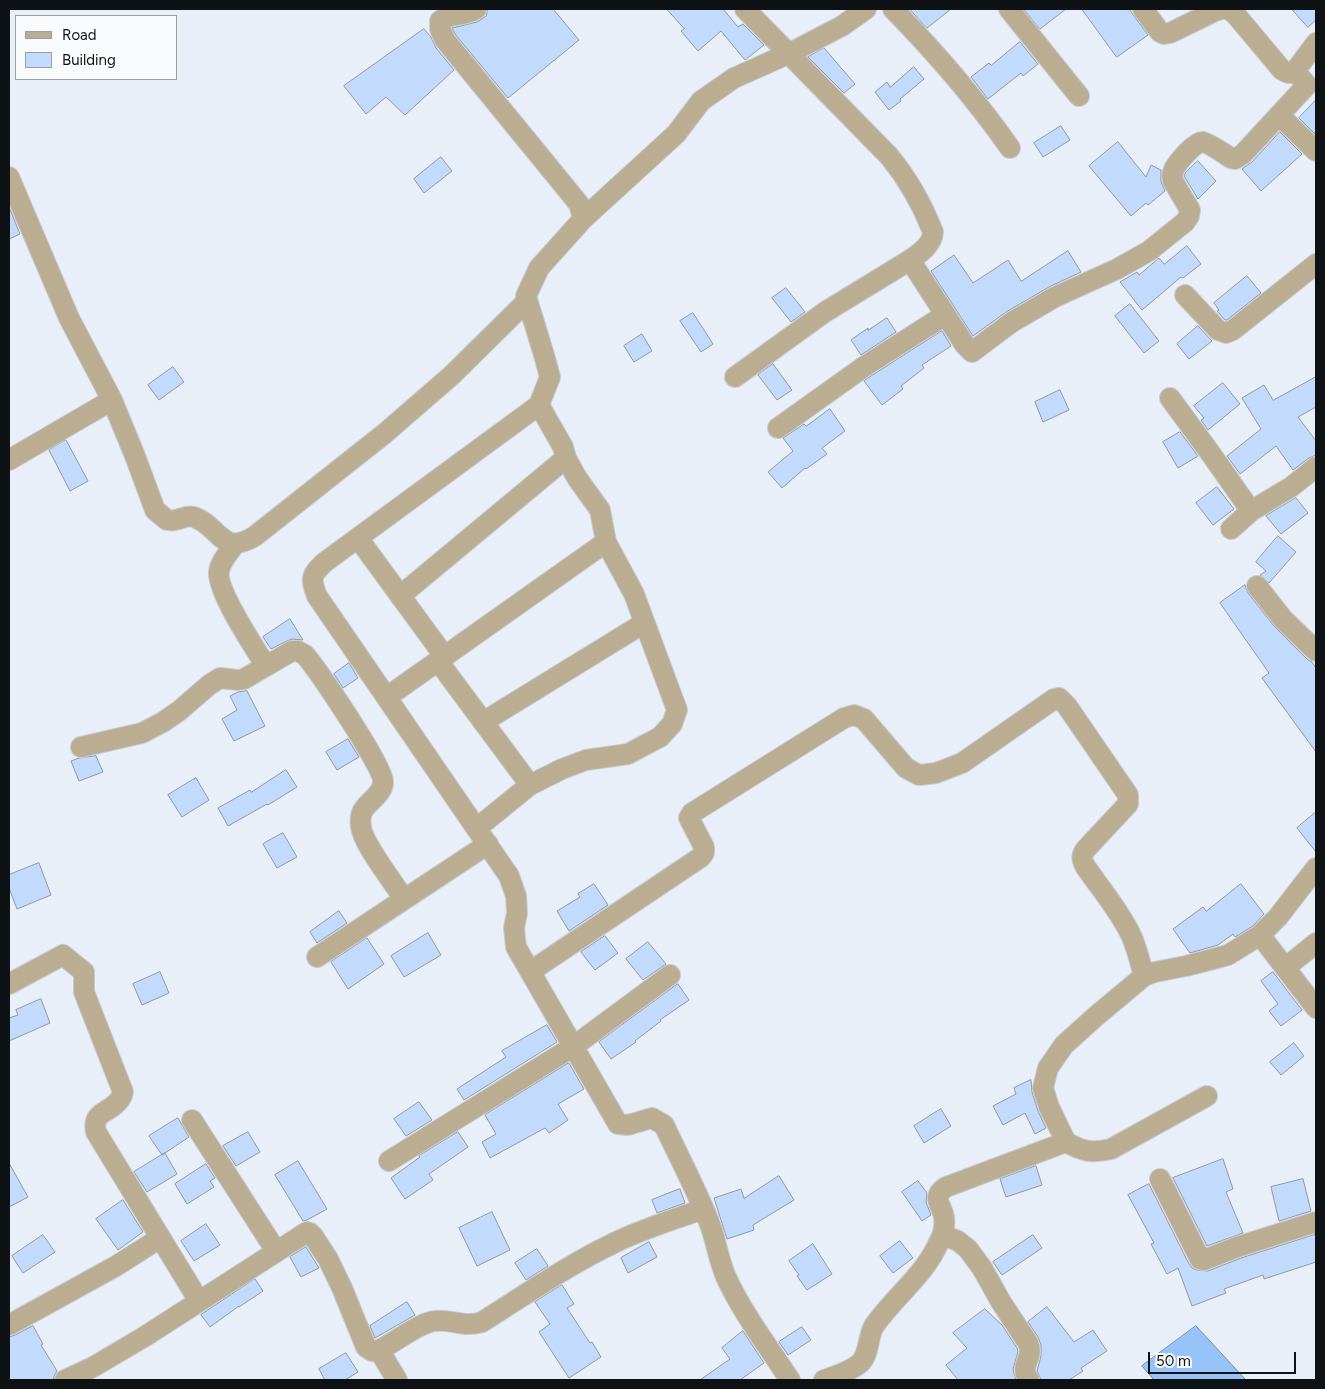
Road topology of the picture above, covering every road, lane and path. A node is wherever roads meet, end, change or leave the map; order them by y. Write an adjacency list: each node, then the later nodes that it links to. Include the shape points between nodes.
1 (476, 9): 17 (street, via 446,16 440,21 445,40 579,204)
2 (746, 9): 10 (street)
3 (866, 9): 10 (street)
4 (893, 9): 14 (street, via 958,80)
5 (1009, 9): 12 (street)
6 (1143, 9): 7 (street, via 1164,34)
7 (1221, 9)
8 (1225, 9): 11 (street, via 1236,15 1282,70)
9 (1316, 43): 11 (street)
10 (790, 54): 17 (street, via 734,78 701,101 676,134); 18 (street, via 889,156 913,188 933,232 928,245)
11 (1297, 72): 13 (street, via 1307,85)
12 (1079, 96)
13 (1279, 115): 15 (street); 22 (street, via 1235,159 1204,142 1193,146 1172,176 1190,210 1189,216 1149,251 1055,297 1012,322 972,352)
14 (1010, 148)
15 (1316, 151)
16 (9, 177): 25 (street, via 68,318)
17 (583, 219): 21 (street, via 539,268 526,296)
18 (910, 260): 22 (street); 23 (street, via 825,312)
19 (1316, 264): 20 (street, via 1226,333 1218,330)
20 (1184, 295)
21 (527, 302): 26 (street, via 550,377); 35 (street, via 452,375 384,434 255,536)
22 (945, 315): 27 (street, via 865,366)
23 (735, 377)
24 (1170, 398): 31 (street)
25 (112, 400): 29 (street); 35 (street, via 155,510 167,520 194,517)
26 (539, 405): 28 (street); 33 (street)
27 (778, 428)
28 (566, 458): 34 (street, via 600,510); 37 (street)
29 (9, 460)
30 (1316, 467): 31 (street, via 1291,487)
31 (1251, 511): 32 (street)
32 (1231, 529)
33 (358, 538): 37 (street); 42 (street, via 325,562 315,572 312,583 317,596)
34 (606, 542): 38 (street, via 634,594); 40 (street)
35 (235, 544): 41 (street, via 222,561 220,583)
36 (1257, 586): 39 (street, via 1282,619)
37 (400, 596): 40 (street)
38 (644, 623): 43 (street); 45 (street, via 677,710 672,724 660,737 628,754 586,760)
39 (1316, 651)
40 (441, 659): 42 (street); 43 (street)
41 (266, 666): 44 (street, via 244,679 220,678 179,711 142,733); 48 (street, via 292,651 305,654 382,773 382,790 363,810 360,828)
42 (387, 697): 46 (street)
43 (483, 722): 45 (street)
44 (81, 747)
45 (530, 785): 46 (street)
46 (482, 836): 48 (street); 53 (street, via 509,876 516,896 516,947)
47 (1316, 868): 49 (street)
48 (404, 899): 51 (street)
49 (1260, 935): 52 (street); 55 (street, via 1228,955)
50 (1316, 943): 52 (street)
51 (317, 957)
52 (1285, 968): 57 (street)
53 (530, 971): 55 (street, via 701,857 704,847 689,818 692,813 844,718 854,715 864,719 906,768 919,774 936,774 962,763 1059,698 1128,795 1128,804 1085,850 1082,859 1131,935); 58 (street)
54 (670, 975): 58 (street)
55 (1144, 976): 61 (street, via 1064,1045 1048,1068 1043,1088)
56 (9, 984): 67 (street, via 63,955 84,972 84,992 123,1092 121,1099 95,1120 96,1132)
57 (1316, 1008)
58 (574, 1046): 62 (street); 64 (street, via 618,1124 628,1125 652,1118 664,1125)
59 (1207, 1096): 61 (street, via 1111,1149 1096,1152 1079,1150)
60 (192, 1120): 68 (street)
61 (1066, 1142): 66 (street, via 940,1191)
62 (389, 1161)
63 (1160, 1179): 65 (street, via 1200,1259)
64 (703, 1209): 71 (street, via 615,1242 482,1322 472,1325 433,1321); 74 (street, via 736,1297)
65 (1316, 1222)
66 (943, 1235): 75 (street, via 935,1253 872,1329 865,1356 859,1364); 76 (street, via 968,1248 1028,1343 1030,1354 1024,1370)
67 (160, 1238): 69 (street); 70 (street)
68 (276, 1251): 69 (street); 71 (street, via 302,1234 310,1233 328,1259 366,1347 372,1351)
69 (198, 1302): 72 (street, via 144,1337)
70 (9, 1325)
71 (379, 1350): 73 (street)
72 (65, 1380)
73 (397, 1380)
74 (790, 1380)
75 (824, 1380)
76 (1029, 1380)

